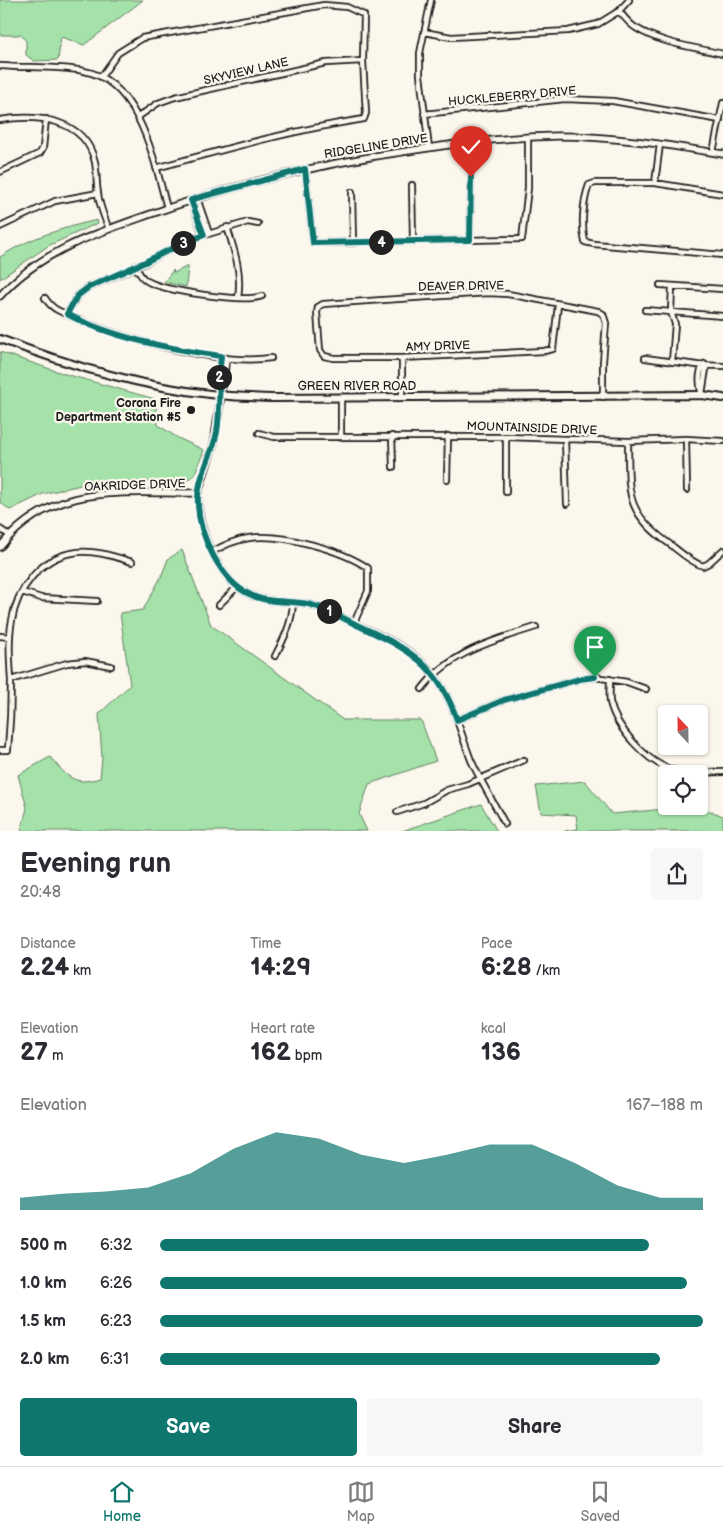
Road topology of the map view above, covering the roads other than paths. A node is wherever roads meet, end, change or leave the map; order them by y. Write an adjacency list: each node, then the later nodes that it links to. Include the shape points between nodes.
1 (431, 0): 4 (street)
2 (629, 0): 3 (street)
3 (619, 11): 4 (street, via 598,24 568,31 451,37); 5 (street, via 634,27 649,35)
4 (424, 32): 10 (street, via 420,75)
5 (723, 54)
6 (363, 62): 8 (street, via 364,16 347,7 324,5 142,38 118,53); 11 (street, SKYVIEW LANE, via 326,63 175,97); 20 (street, via 364,120 321,126)
7 (0, 66): 8 (street, via 85,71)
8 (101, 77): 11 (street, via 110,83)
9 (723, 103): 14 (street)
10 (424, 114): 14 (street, HUCKLEBERRY DRIVE, via 565,99 613,101); 17 (street)
11 (138, 117): 20 (street)
12 (46, 119): 13 (street, via 19,117); 22 (street, via 40,153); 27 (street, via 58,121 82,137 94,160)
13 (0, 120)
14 (720, 120): 18 (street)
15 (528, 137): 16 (street, RIDGELINE DRIVE, via 616,139); 17 (street, RIDGELINE DRIVE); 37 (street, via 528,188 522,239)
16 (660, 144): 18 (street, RIDGELINE DRIVE); 24 (street)
17 (428, 148): 21 (street, RIDGELINE DRIVE)
18 (713, 152): 19 (street, RIDGELINE DRIVE)
19 (723, 154)
20 (156, 168): 30 (street)
21 (305, 169): 29 (street, RIDGELINE DRIVE); 39 (street, via 313,243)
22 (0, 172)
23 (471, 177): 37 (street)
24 (655, 183): 28 (street); 40 (street, via 589,185 583,234 585,242)
25 (412, 186): 38 (street)
26 (352, 192): 39 (street)
27 (98, 193): 32 (street, via 55,201); 34 (street)
28 (723, 194)
29 (194, 199): 30 (street, RIDGELINE DRIVE); 35 (street); 36 (street)
30 (167, 208): 34 (street, RIDGELINE DRIVE)
31 (258, 224): 33 (street, via 248,222)
32 (0, 227)
33 (227, 228): 35 (street); 48 (street, via 238,262)
34 (109, 229): 45 (street, RIDGELINE DRIVE, via 71,244 39,262)
35 (209, 233): 36 (street)
36 (204, 235): 41 (street)
37 (470, 240): 38 (street)
38 (413, 241): 39 (street)
39 (353, 244)
40 (723, 255)
41 (135, 266): 48 (street, via 148,282); 52 (street, via 89,287 77,296)
42 (660, 285): 43 (street)
43 (672, 286): 44 (street); 51 (street)
44 (723, 289)
45 (0, 296)
46 (262, 296): 48 (street)
47 (45, 298): 52 (street, via 53,307)
48 (238, 298)
49 (558, 305): 56 (street, DEAVER DRIVE, via 488,293 323,304 318,307 320,350); 59 (street, AMY DRIVE, via 553,349); 68 (street, DEAVER DRIVE, via 598,310 603,314 606,324)
50 (646, 310): 51 (street)
51 (671, 312): 53 (street); 61 (street, via 675,324)
52 (67, 314): 55 (street, via 107,331 177,350)
53 (723, 316)
54 (0, 339): 64 (main road, GREEN RIVER ROAD, via 105,374 156,386)
55 (221, 356): 57 (street); 64 (street)
56 (324, 356): 59 (street, AMY DRIVE)
57 (227, 358): 58 (street); 64 (street)
58 (271, 358)
59 (402, 358): 67 (street)
60 (645, 358): 61 (street)
61 (672, 362): 62 (street)
62 (704, 364): 63 (street); 65 (street)
63 (723, 366)
64 (221, 395): 66 (main road, GREEN RIVER ROAD); 83 (street, via 214,443)
65 (702, 395): 68 (main road, GREEN RIVER ROAD); 69 (main road, GREEN RIVER ROAD)
66 (341, 397): 67 (main road, GREEN RIVER ROAD); 71 (street)
67 (402, 397): 68 (main road, GREEN RIVER ROAD)
68 (603, 397)
69 (723, 398)
70 (259, 433): 71 (street, MOUNTAINSIDE DRIVE, via 274,437)
71 (341, 436): 72 (street, MOUNTAINSIDE DRIVE)
72 (392, 436): 73 (street, MOUNTAINSIDE DRIVE); 79 (street)
73 (448, 436): 74 (street, MOUNTAINSIDE DRIVE); 80 (street)
74 (506, 437): 75 (street, MOUNTAINSIDE DRIVE); 82 (street)
75 (565, 439): 77 (street, MOUNTAINSIDE DRIVE); 84 (street)
76 (686, 439): 77 (street, MOUNTAINSIDE DRIVE); 78 (street, MOUNTAINSIDE DRIVE); 81 (street)
77 (628, 441): 88 (street, via 629,488 635,509 652,531 703,566)
78 (723, 441)
79 (393, 467)
80 (447, 480)
81 (687, 490)
82 (506, 492)
83 (198, 493): 86 (street, OAKRIDGE DRIVE, via 112,493 64,500 31,516); 89 (street, via 202,529)
84 (567, 504)
85 (0, 529): 86 (street)
86 (9, 535): 87 (street, OAKRIDGE DRIVE)
87 (0, 547)
88 (723, 550)
89 (212, 552): 91 (street); 96 (street, via 231,542 251,538 283,540 354,558 368,568 368,591)
90 (132, 562): 92 (street, via 111,556 72,553 42,567)
91 (237, 587): 94 (street, via 260,598); 95 (street)
92 (22, 592): 93 (street, via 41,598); 99 (street, via 16,604)
93 (97, 601)
94 (293, 602): 96 (street, via 322,608); 100 (street, via 288,632)
95 (219, 605)
96 (354, 623): 102 (street, via 405,648)
97 (536, 627): 102 (street, via 462,654)
98 (0, 636): 99 (street)
99 (10, 637): 103 (street)
100 (275, 656)
101 (111, 666): 103 (street, via 85,661 67,663)
102 (434, 675): 105 (street); 107 (street, via 446,692)
103 (10, 680): 108 (street, via 8,750)
104 (610, 680): 106 (street); 107 (street, via 580,679 504,700); 110 (street, via 610,701 616,721 652,758 674,771)
105 (422, 689)
106 (646, 689)
107 (457, 720): 111 (street)
108 (0, 750)
109 (524, 760): 111 (street)
110 (723, 772)
111 (481, 779): 112 (street); 113 (street)
112 (397, 812)
113 (505, 824)

